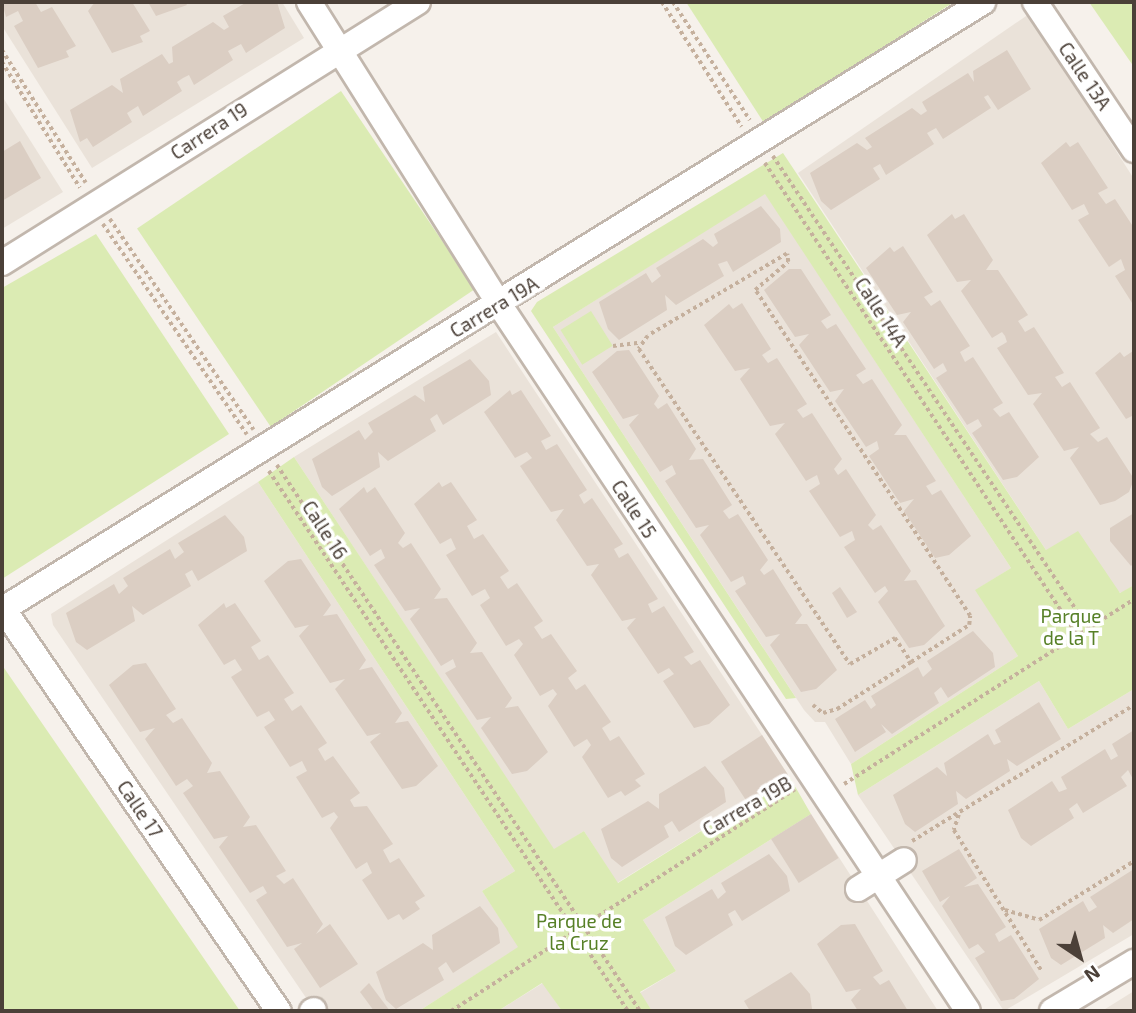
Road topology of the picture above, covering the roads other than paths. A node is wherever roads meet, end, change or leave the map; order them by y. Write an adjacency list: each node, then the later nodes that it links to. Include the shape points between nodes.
1 (309, 2): 5 (street, Calle 15)
2 (418, 2): 5 (street, Carrera 19)
3 (982, 2): 8 (street, Carrera 19A)
4 (1035, 2): 6 (street, Calle 13A)
5 (337, 48): 7 (street, Carrera 19); 8 (street, Calle 15)
6 (1134, 150)
7 (2, 263)
8 (499, 304): 9 (street, Carrera 19A); 11 (street, Calle 15, via 819,789)
9 (3, 608): 13 (street, Calle 17)
10 (904, 860): 11 (street)
11 (868, 883): 14 (street, Calle 15)
12 (1134, 962): 15 (street)
13 (279, 1011)
14 (968, 1011)
15 (1052, 1011)

